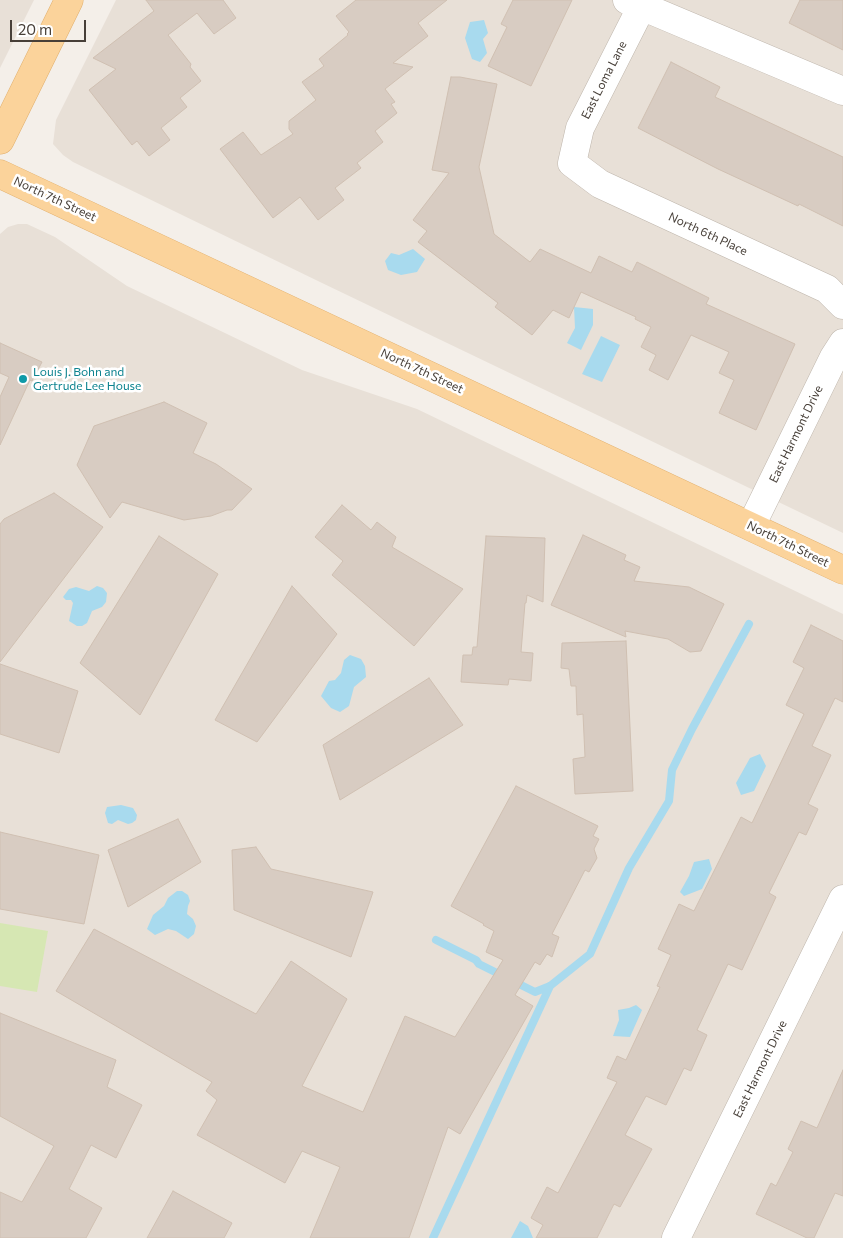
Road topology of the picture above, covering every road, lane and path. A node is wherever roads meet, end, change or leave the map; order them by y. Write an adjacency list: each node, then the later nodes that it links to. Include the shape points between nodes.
1 (69, 0): 4 (main road)
2 (638, 2): 3 (street); 5 (street, East Loma Lane, via 580,128)
3 (843, 91)
4 (0, 140)
5 (572, 163): 7 (street, North 6th Place, via 600,184 827,289)
6 (0, 174): 9 (main road, North 7th Street)
7 (843, 305)
8 (843, 343): 9 (street, East Harmont Drive)
9 (751, 526): 10 (main road, North 7th Street)
10 (843, 570)
11 (843, 899): 12 (street, East Harmont Drive)
12 (676, 1238)

